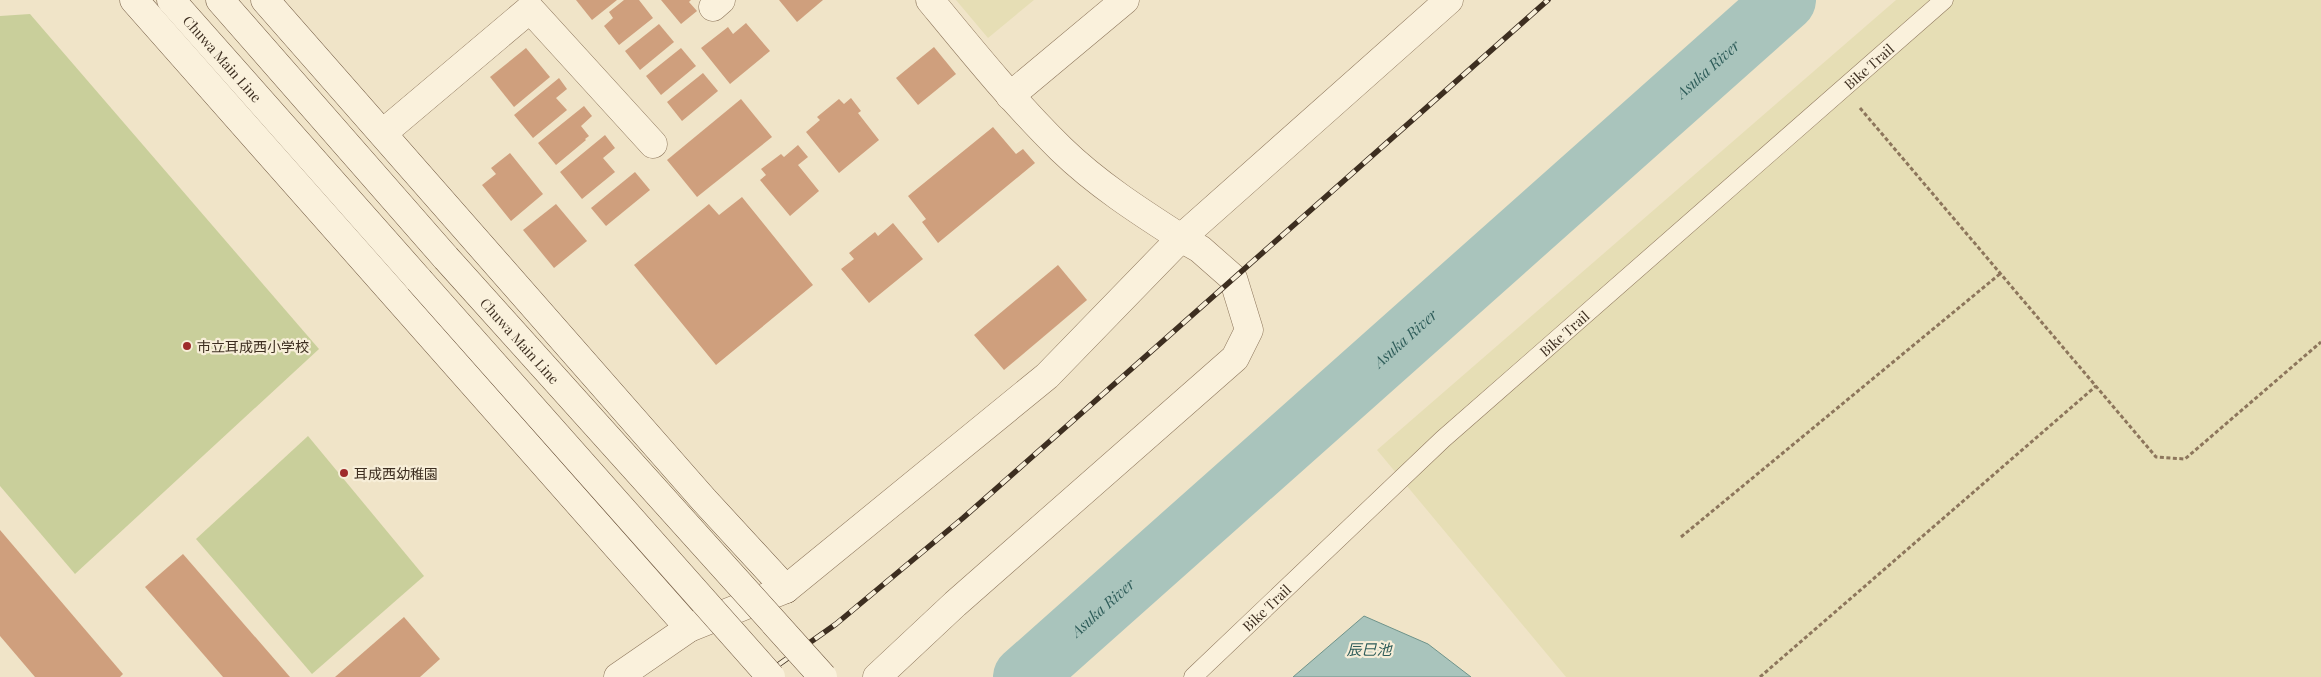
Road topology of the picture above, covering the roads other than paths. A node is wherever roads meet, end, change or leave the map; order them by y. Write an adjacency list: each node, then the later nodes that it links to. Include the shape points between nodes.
1 (134, 0): 14 (main road)
2 (171, 0): 16 (main road, Chuwa Main Line, bridge)
3 (220, 0): 17 (main road, Chuwa Main Line, bridge, via 446,258)
4 (265, 0): 10 (main road)
5 (930, 0): 9 (main road)
6 (1124, 0): 9 (main road)
7 (1449, 0): 12 (main road)
8 (1944, 0): 19 (lane, Bike Trail, via 1443,439)
9 (1010, 96): 12 (main road, via 1062,150 1127,204)
10 (383, 133): 11 (main road, via 530,9); 13 (main road, via 704,500)
11 (653, 144)
12 (1181, 238): 13 (main road, via 1047,376); 18 (main road, via 1200,249 1233,278 1249,330 1236,358 955,604)
13 (786, 589): 14 (main road)
14 (689, 628): 15 (main road)
15 (618, 677)
16 (770, 677)
17 (823, 677)
18 (877, 677)
19 (1193, 677)

